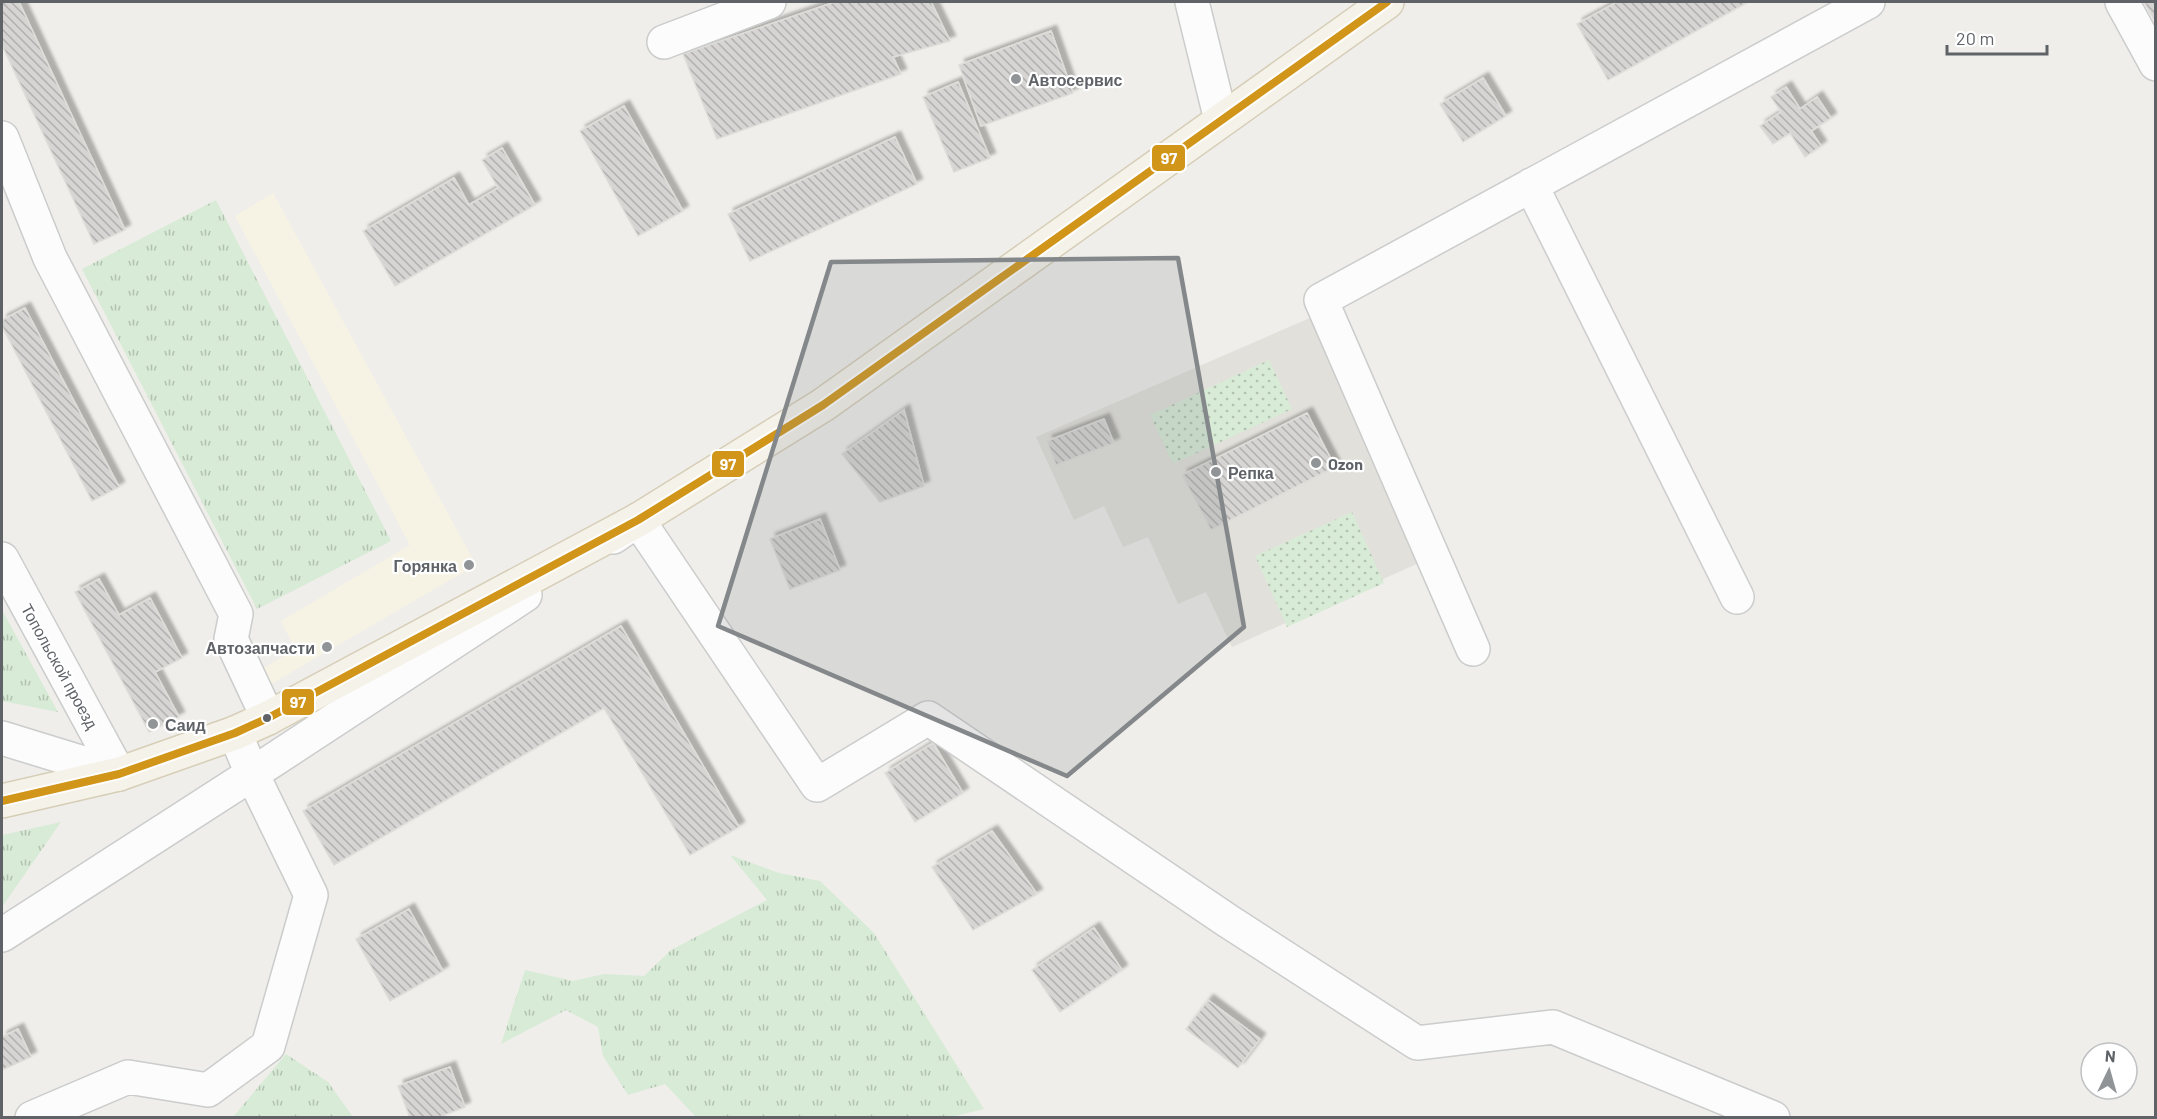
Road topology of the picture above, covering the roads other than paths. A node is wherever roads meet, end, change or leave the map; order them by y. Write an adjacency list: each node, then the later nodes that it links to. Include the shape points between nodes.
1 (769, 2): 6 (street)
2 (1192, 2): 8 (street)
3 (1387, 2): 8 (main road)
4 (1868, 2): 10 (street)
5 (2122, 2): 7 (street)
6 (664, 42)
7 (2156, 64)
8 (1221, 120): 11 (main road, via 823,405)
9 (2, 138): 15 (street, via 50,258 236,614 231,639)
10 (1531, 184): 13 (street); 14 (street, via 1321,300)
11 (638, 520): 15 (main road); 19 (street); 23 (street, via 817,785 928,718 1228,921 1418,1043 1553,1027)
12 (2, 559): 18 (street, Топольской проезд)
13 (1737, 597)
14 (1473, 649)
15 (268, 718): 16 (main road)
16 (235, 733): 18 (main road); 19 (street)
17 (2, 738): 18 (street)
18 (119, 774): 20 (main road)
19 (252, 774): 21 (street); 22 (street, via 311,895 268,1046 208,1090 128,1077)
20 (2, 801)
21 (2, 935)
22 (32, 1118)
23 (1773, 1118)

